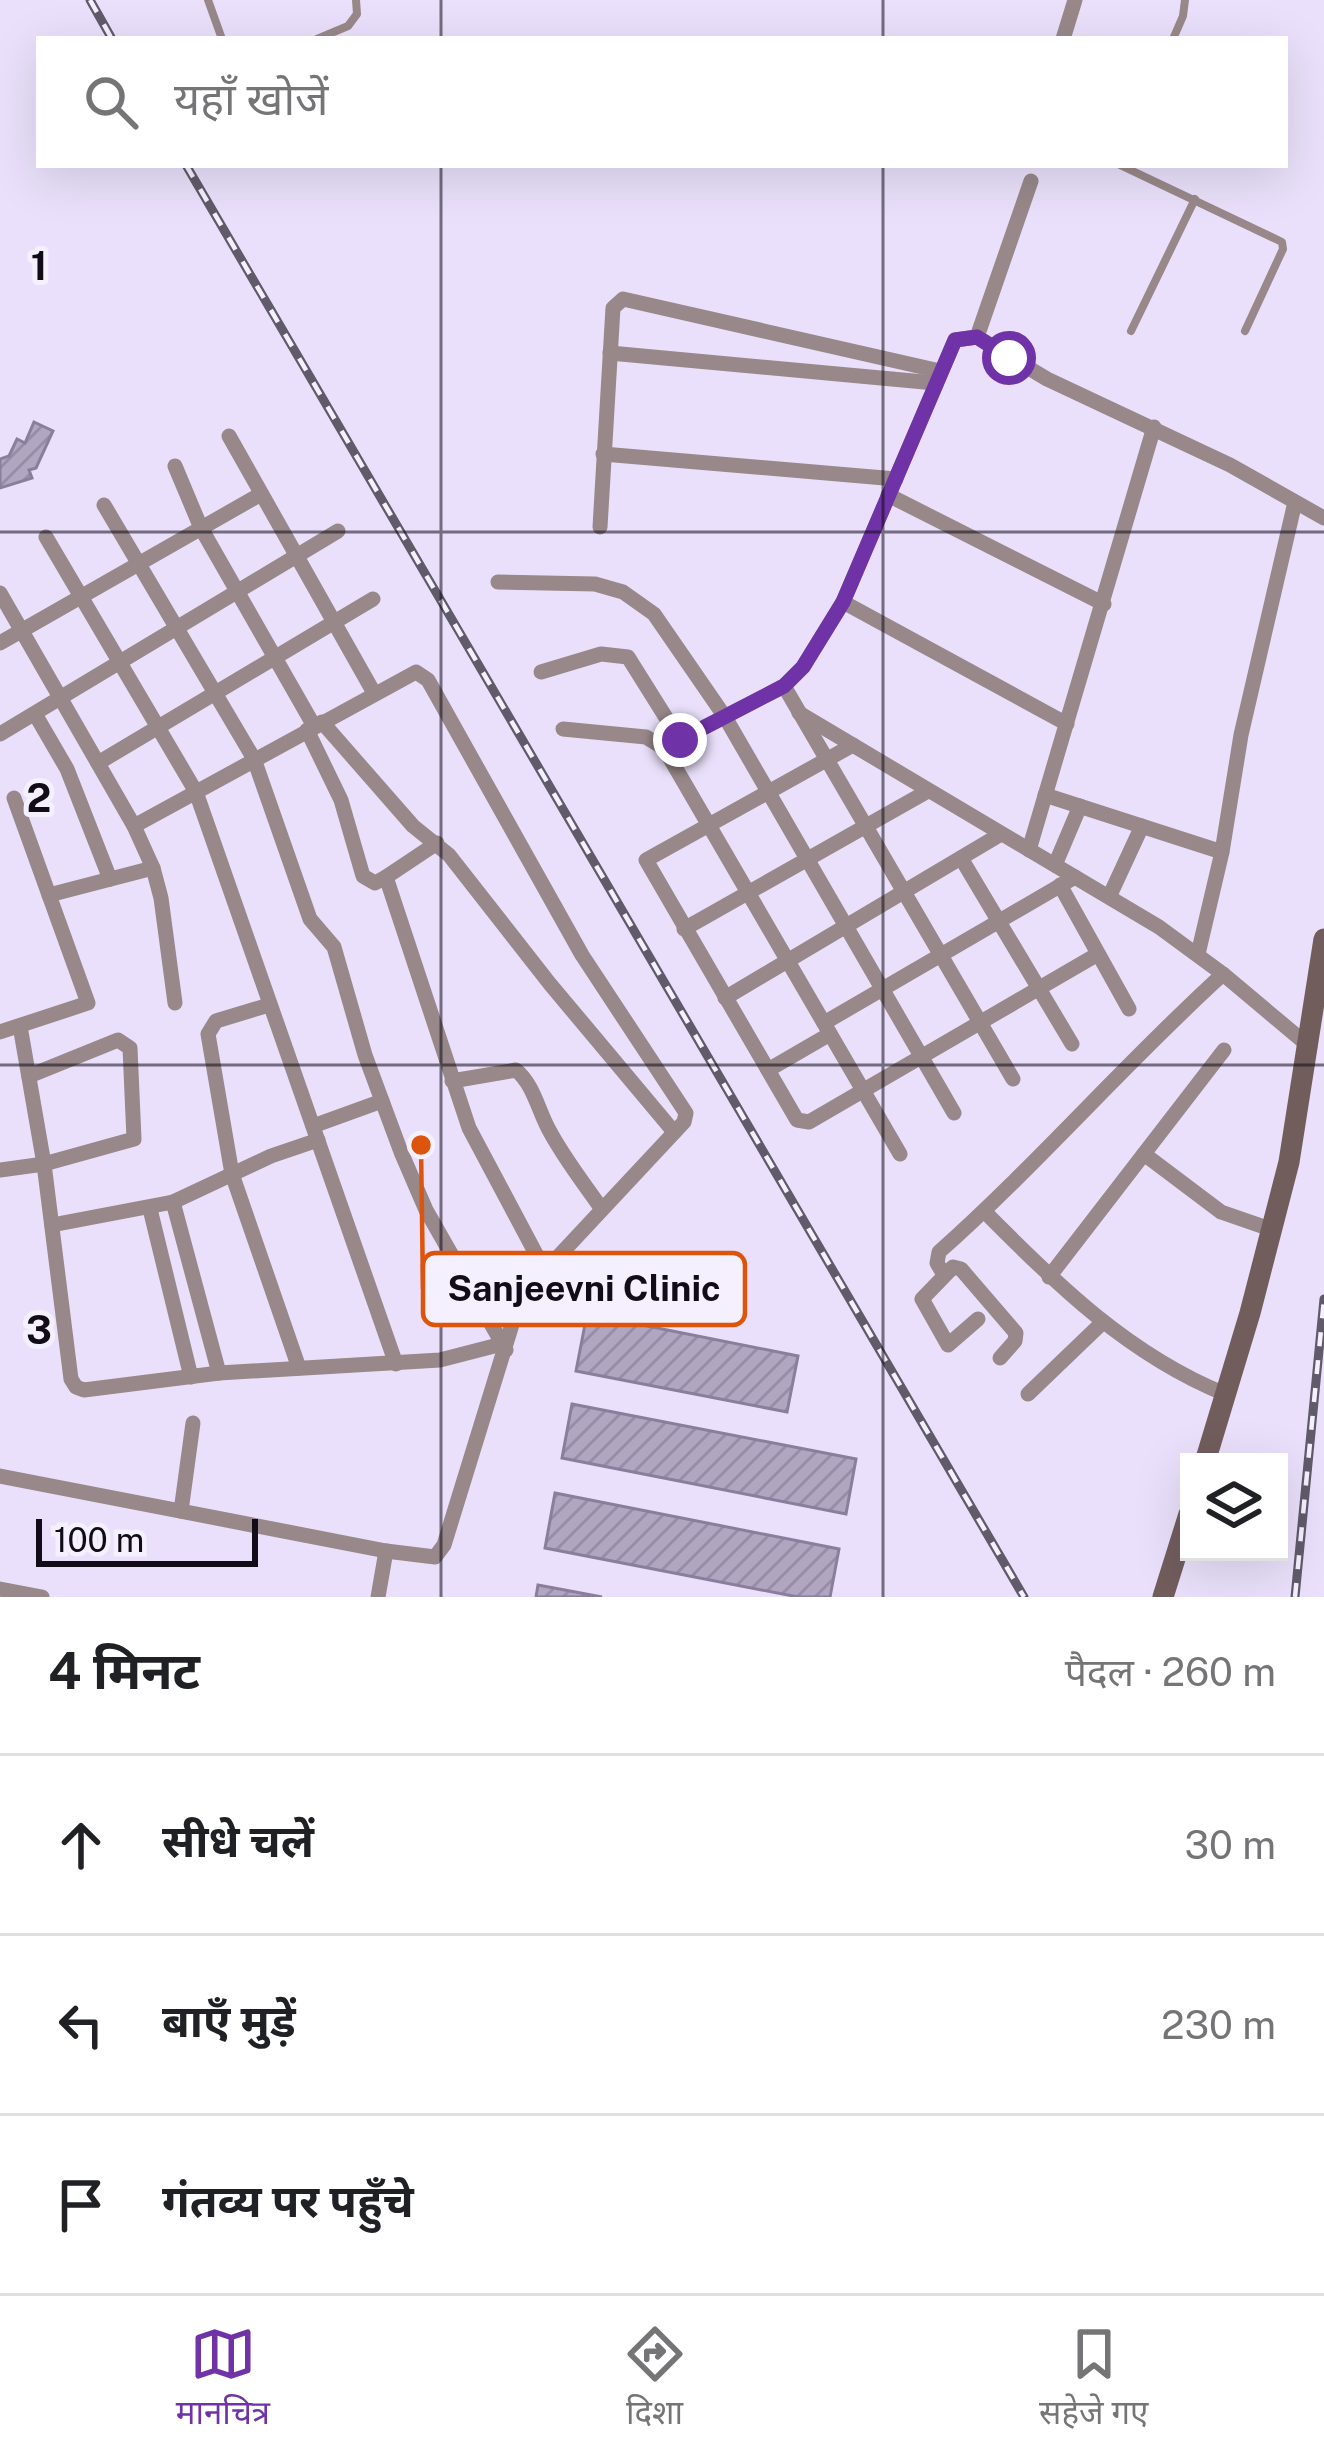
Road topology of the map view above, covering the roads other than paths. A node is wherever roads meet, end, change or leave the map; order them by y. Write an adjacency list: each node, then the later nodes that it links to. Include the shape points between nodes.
1 (208, 0): 5 (lane)
2 (356, 0): 6 (lane, via 348,26)
3 (1076, 0): 7 (street)
4 (1185, 0): 8 (lane)
5 (221, 36)
6 (324, 36)
7 (1064, 36)
8 (1174, 36)
9 (1127, 168): 11 (lane)
10 (1031, 181): 14 (street)
11 (1195, 199): 12 (lane); 13 (lane, via 1282,242)
12 (1131, 331)
13 (1245, 331)
14 (977, 337): 16 (street, via 955,340); 17 (street)
15 (610, 352): 16 (street); 16 (street, via 613,308 623,299); 19 (street)
16 (937, 377): 21 (street)
17 (1154, 427): 23 (street); 38 (street)
18 (229, 436): 22 (street)
19 (603, 454): 21 (street); 27 (street)
20 (175, 466): 26 (street)
21 (892, 487): 37 (street); 38 (street)
22 (261, 494): 26 (street); 30 (street)
23 (1295, 502): 25 (street); 76 (street)
24 (104, 505): 31 (street)
25 (1324, 518)
26 (202, 527): 31 (street); 33 (street)
27 (600, 527)
28 (338, 531): 30 (street)
29 (46, 537): 35 (street)
30 (296, 556): 33 (street); 39 (street)
31 (139, 563): 35 (street); 40 (street)
32 (497, 582): 52 (street, via 595,584 640,602)
33 (238, 591): 40 (street); 43 (street)
34 (0, 593): 41 (street)
35 (81, 596): 41 (street); 44 (street)
36 (373, 599): 39 (street)
37 (843, 602): 46 (street); 53 (street)
38 (1104, 604): 53 (street)
39 (334, 623): 43 (street); 48 (street)
40 (178, 627): 44 (street); 47 (street)
41 (21, 631): 42 (street); 49 (street)
42 (0, 643)
43 (275, 657): 47 (street); 54 (street)
44 (119, 662): 49 (street); 55 (street)
45 (542, 672): 58 (street, via 601,653 628,657)
46 (784, 686): 50 (street); 52 (street)
47 (217, 692): 55 (street); 60 (street)
48 (374, 693): 54 (street); 118 (street, via 416,672 428,680 582,956 683,1103)
49 (60, 697): 51 (street); 62 (street)
50 (800, 713): 59 (street); 61 (street)
51 (35, 714): 57 (street); 82 (street, via 67,769)
52 (725, 717): 58 (street); 64 (street)
53 (1067, 724): 66 (street)
54 (315, 726): 60 (street); 74 (street); 81 (street, via 363,876 375,883)
55 (158, 727): 62 (street); 65 (street)
56 (563, 729): 58 (street)
57 (0, 734)
58 (672, 744): 69 (street)
59 (853, 745): 61 (street); 63 (street)
60 (254, 759): 65 (street); 116 (street, via 310,920 334,947)
61 (826, 759): 64 (street); 71 (street)
62 (98, 763): 70 (street)
63 (928, 790): 71 (street); 73 (street)
64 (768, 791): 69 (street); 78 (street)
65 (196, 792): 70 (street); 101 (street)
66 (1046, 795): 68 (street); 75 (street)
67 (14, 798): 86 (street)
68 (1080, 806): 72 (street); 79 (street)
69 (709, 824): 84 (street); 90 (street, via 646,860)
70 (134, 826): 80 (street)
71 (866, 826): 78 (street); 85 (street)
72 (1142, 826): 76 (street); 87 (street)
73 (1001, 834): 75 (street); 77 (street)
74 (437, 843): 81 (street); 118 (street)
75 (1029, 850): 79 (street)
76 (1222, 851): 93 (street)
77 (962, 858): 85 (street); 88 (street)
78 (808, 859): 84 (street); 89 (street)
79 (1055, 866): 83 (street)
80 (153, 868): 82 (street); 100 (street)
81 (386, 877): 114 (street)
82 (110, 879): 86 (street)
83 (1067, 881): 87 (street); 88 (street); 92 (street)
84 (748, 892): 90 (street); 95 (street)
85 (904, 892): 89 (street); 94 (street)
86 (49, 895): 104 (street, via 88,1003)
87 (1110, 895): 93 (street)
88 (999, 921): 94 (street); 97 (street)
89 (846, 926): 95 (street); 98 (street)
90 (684, 929): 99 (street)
91 (1324, 939): 108 (street)
92 (1099, 954): 97 (street); 102 (street)
93 (1198, 954): 96 (street)
94 (940, 955): 98 (street); 103 (street)
95 (788, 961): 99 (street); 105 (street)
96 (1223, 974): 108 (street); 128 (street)
97 (1039, 988): 103 (street); 107 (street)
98 (883, 989): 105 (street); 110 (street)
99 (725, 998): 111 (street)
100 (175, 1003)
101 (269, 1005): 119 (street); 124 (street, via 210,1026)
102 (1129, 1009)
103 (980, 1022): 110 (street); 113 (street)
104 (20, 1026): 106 (street); 112 (street)
105 (827, 1029): 111 (street); 115 (street)
106 (0, 1032)
107 (1072, 1044)
108 (1310, 1047): 130 (street)
109 (1224, 1050): 121 (street)
110 (921, 1056): 115 (street); 117 (street)
111 (768, 1070): 115 (street, via 803,1124)
112 (28, 1076): 122 (street); 122 (street, via 118,1040 130,1048 134,1138)
113 (1013, 1079)
114 (452, 1081): 126 (street, via 516,1070); 131 (street, via 492,1177)
115 (862, 1090): 120 (street)
116 (382, 1101): 119 (street); 136 (street, via 426,1210)
117 (954, 1113)
118 (674, 1132): 126 (street)
119 (315, 1133): 124 (street); 138 (street)
120 (900, 1154)
121 (1144, 1154): 130 (street, via 1221,1212); 133 (street)
122 (44, 1164): 123 (street); 129 (street)
123 (0, 1170)
124 (232, 1174): 125 (street); 139 (street)
125 (173, 1202): 127 (street); 140 (street)
126 (602, 1208): 131 (street)
127 (150, 1209): 129 (street); 141 (street)
128 (984, 1211): 132 (street, via 939,1252); 133 (street)
129 (52, 1225): 141 (street, via 76,1387)
130 (1273, 1230): 143 (street)
131 (544, 1269): 136 (street)
132 (944, 1275): 134 (street, via 922,1299 945,1342 952,1345); 137 (street, via 961,1269 1016,1333)
133 (1049, 1277): 135 (street)
134 (978, 1319)
135 (1103, 1322): 142 (street); 143 (street, via 1157,1361)
136 (504, 1347): 138 (street); 149 (street, via 440,1552 428,1558)
137 (1000, 1358)
138 (396, 1364): 139 (street)
139 (299, 1368): 140 (street)
140 (219, 1373): 141 (street)
141 (190, 1377)
142 (1028, 1394)
143 (1225, 1394): 145 (street)
144 (193, 1423): 147 (street)
145 (1207, 1453)
146 (0, 1476): 147 (street)
147 (181, 1511): 149 (street)
148 (1180, 1543): 153 (street)
149 (386, 1551): 152 (street)
150 (0, 1588): 151 (street)
151 (42, 1597)
152 (378, 1597)
153 (1163, 1597)

